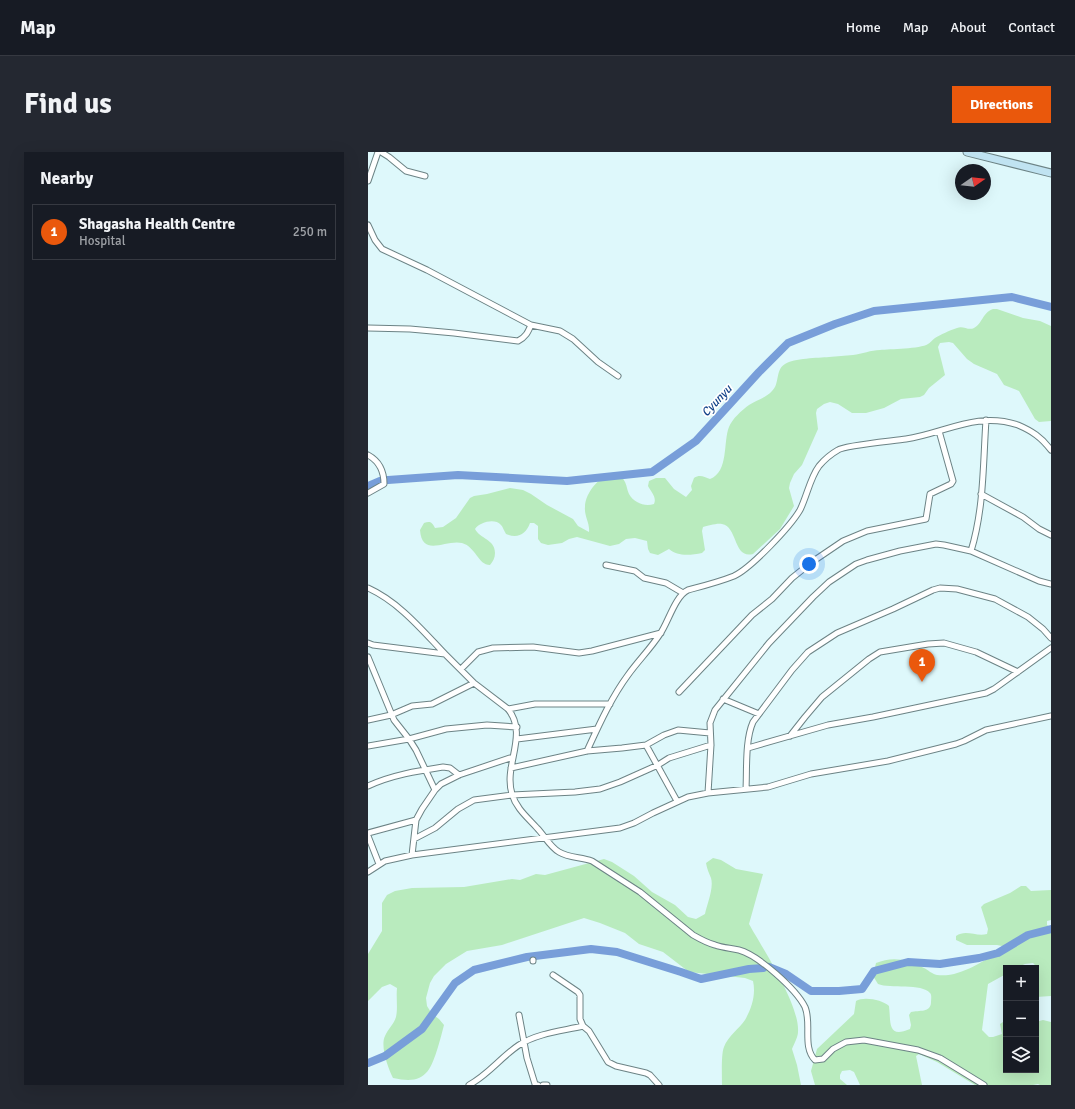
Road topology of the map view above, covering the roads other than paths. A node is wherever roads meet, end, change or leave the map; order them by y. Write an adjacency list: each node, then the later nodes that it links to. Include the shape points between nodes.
1 (379, 152): 4 (street, via 406,171); 5 (street)
2 (967, 152): 3 (main road)
3 (1051, 173)
4 (425, 176)
5 (368, 182)
6 (368, 225): 7 (street, via 382,249 428,270)
7 (531, 325): 8 (street, via 524,338 518,341 425,330); 9 (street, via 560,331 573,338 598,362)
8 (368, 328)
9 (618, 376)
10 (986, 420): 11 (street, via 972,421); 12 (street, via 1012,423 1032,431); 15 (street)
11 (939, 431): 21 (street, via 909,439 840,449 819,466 800,510 768,548 734,576); 33 (street, via 953,481 930,494 926,519 873,529 843,541 812,562 752,616)
12 (1051, 450)
13 (368, 455): 14 (street, via 378,462 384,481 384,484)
14 (368, 493)
15 (981, 494): 16 (street); 17 (street, via 977,531)
16 (1051, 535)
17 (971, 552): 19 (street, via 1038,581); 34 (street, via 936,544 856,564 829,582 813,597 769,643)
18 (606, 565): 21 (street, via 635,571 644,578 666,583)
19 (1051, 584)
20 (368, 588): 26 (street, via 393,602)
21 (683, 593): 22 (street, via 670,612)
22 (661, 633): 28 (street, via 579,653 532,647 493,648 478,652); 35 (street, via 628,674)
23 (1051, 638): 38 (street, via 1028,617 995,599 957,589 932,590 837,633 808,652)
24 (368, 643): 26 (street)
25 (1051, 648): 29 (street)
26 (445, 654): 28 (street)
27 (368, 657): 31 (street)
28 (461, 669): 32 (street)
29 (1018, 672): 44 (street, via 986,693 828,725); 44 (street, via 976,652 954,645 928,644 880,652 822,697)
30 (368, 673): 31 (street)
31 (376, 674): 37 (street)
32 (474, 683): 36 (street); 37 (street, via 432,704 412,706)
33 (679, 692)
34 (723, 699): 38 (street); 43 (street, via 712,716)
35 (610, 704): 36 (street, via 535,704); 42 (street)
36 (508, 709): 41 (street)
37 (391, 714): 40 (street); 45 (street)
38 (759, 714): 50 (street, via 751,728)
39 (1051, 716): 58 (street, via 986,730 956,744 888,761 811,774 768,788)
40 (368, 720)
41 (517, 727): 45 (street, via 487,725 446,729); 46 (street)
42 (597, 729): 46 (street); 51 (street)
43 (710, 733): 47 (street, via 674,731); 48 (street)
44 (790, 736): 50 (street)
45 (409, 739): 49 (street); 55 (street)
46 (517, 739): 52 (street)
47 (646, 745): 51 (street); 53 (street)
48 (711, 745): 53 (street, via 669,758); 60 (street)
49 (368, 746)
50 (748, 748): 58 (street)
51 (587, 751): 54 (street)
52 (513, 757): 54 (street); 56 (street)
53 (658, 765): 61 (street, via 600,789); 62 (street)
54 (511, 768): 61 (street, via 509,781)
55 (425, 769): 56 (street, via 447,767); 57 (street, via 382,779); 59 (street)
56 (459, 775): 59 (street)
57 (368, 786)
58 (746, 789): 60 (street)
59 (435, 790): 63 (street)
60 (708, 793): 62 (street)
61 (512, 795): 65 (street, via 522,813); 66 (street, via 482,798 465,804 435,828)
62 (677, 801): 65 (street, via 620,828)
63 (416, 820): 64 (street); 66 (street)
64 (368, 835): 68 (street)
65 (546, 837): 67 (street); 79 (street, via 558,852 592,861 640,892 693,935 715,945 740,950 761,962 787,984 804,1006 807,1013 811,1057 815,1060 823,1058 846,1042 864,1040 918,1050 940,1058)
66 (414, 839): 67 (street)
67 (412, 855): 68 (street, via 393,858)
68 (379, 864): 69 (street)
69 (368, 872)
70 (553, 975): 72 (street, via 580,995 580,1019)
71 (519, 1014): 73 (street)
72 (583, 1026): 73 (street); 78 (street, via 590,1032 608,1062 646,1073)
73 (524, 1042): 74 (street, via 484,1076); 75 (street)
74 (469, 1085)
75 (535, 1085)
76 (543, 1085): 77 (street)
77 (547, 1085)
78 (659, 1085)
79 (984, 1085)

